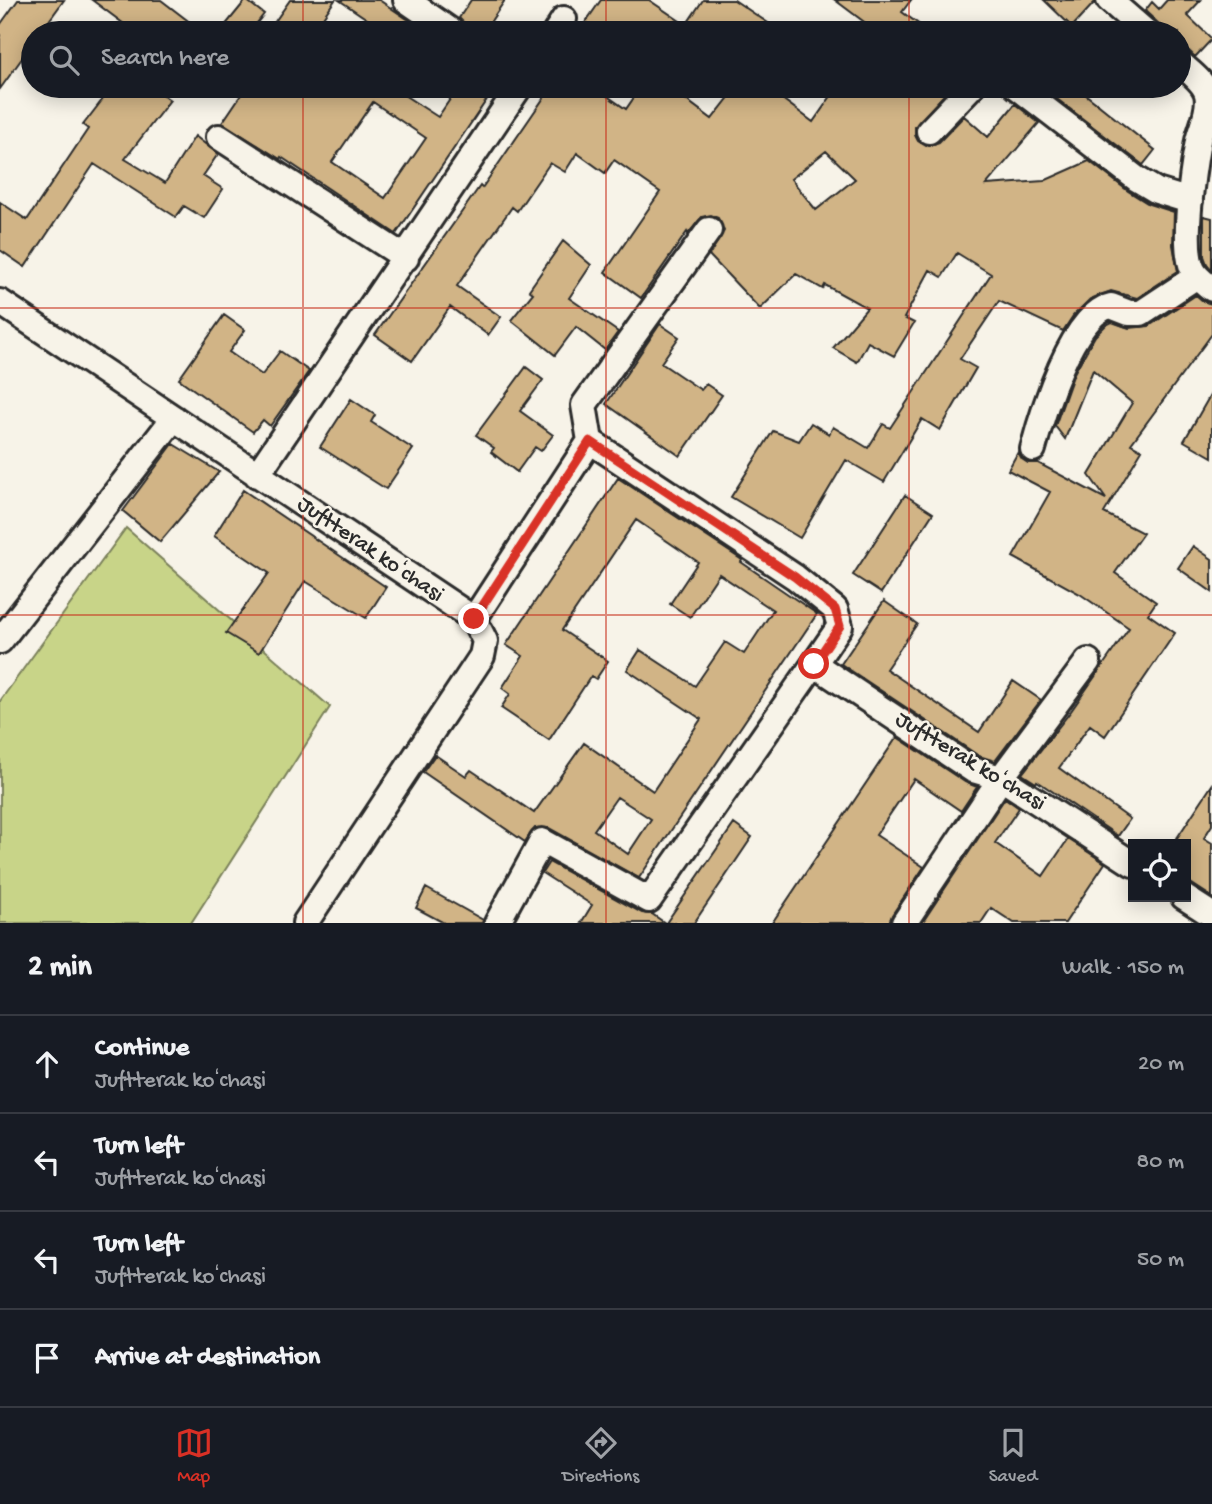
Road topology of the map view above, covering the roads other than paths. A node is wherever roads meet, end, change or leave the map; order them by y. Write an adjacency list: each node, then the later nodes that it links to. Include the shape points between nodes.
1 (406, 0): 3 (street)
2 (1109, 0): 4 (street)
3 (437, 21)
4 (1133, 21)
5 (1191, 73): 11 (street, via 1202,84 1208,104)
6 (512, 98): 13 (street)
7 (961, 98): 9 (street)
8 (1032, 98): 11 (street, via 1137,179)
9 (929, 131)
10 (219, 137): 13 (street)
11 (1190, 201): 14 (street, via 1188,256)
12 (709, 230): 17 (street, via 584,405)
13 (405, 258): 19 (street)
14 (1204, 283): 18 (street, via 1141,313 1111,306 1096,313 1083,327 1045,402)
15 (0, 302): 16 (street, Juftterak koʻchasi)
16 (174, 418): 19 (street, Juftterak koʻchasi); 21 (street)
17 (590, 441): 20 (street); 23 (street, via 795,577 835,609 840,626)
18 (1033, 449)
19 (257, 475): 20 (street, Juftterak koʻchasi)
20 (474, 619): 28 (street, via 485,641 482,656)
21 (0, 641)
22 (1088, 661): 24 (street)
23 (814, 664): 24 (street, Juftterak koʻchasi, via 973,770); 29 (street, via 649,900 542,841)
24 (1001, 778): 25 (street, Juftterak koʻchasi); 30 (street)
25 (1128, 861)
26 (1191, 902): 27 (street)
27 (1212, 915)
28 (304, 923)
29 (497, 923)
30 (904, 923)

